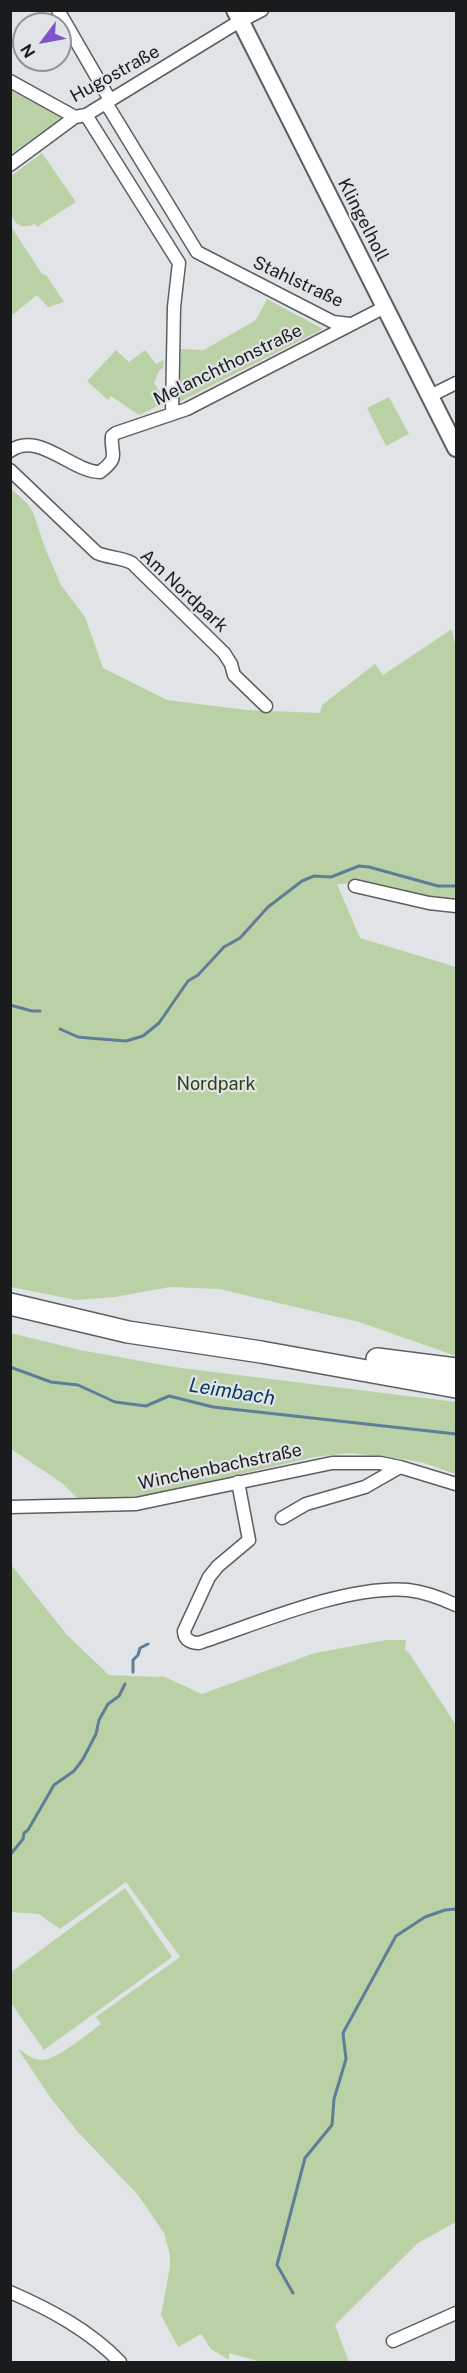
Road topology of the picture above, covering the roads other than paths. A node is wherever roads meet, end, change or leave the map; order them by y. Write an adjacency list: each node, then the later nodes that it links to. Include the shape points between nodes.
1 (58, 10): 5 (street)
2 (262, 10): 3 (street, Hugostraße)
3 (238, 16): 5 (street, Hugostraße); 10 (street, Klingelholl)
4 (10, 81): 6 (street)
5 (108, 101): 6 (street, Hugostraße); 8 (street)
6 (81, 116): 7 (street, Hugostraße); 9 (street)
7 (10, 165)
8 (197, 252): 9 (street); 11 (street, Stahlstraße, via 333,322)
9 (179, 263): 14 (street)
10 (385, 307): 11 (street, Stahlstraße); 13 (street, Klingelholl)
11 (352, 324): 14 (street, Melanchthonstraße)
12 (456, 383): 13 (street)
13 (430, 396): 15 (street, Klingelholl)
14 (172, 414): 16 (street, Melanchthonstraße, via 112,436 115,452 100,472 33,446)
15 (456, 448)
16 (10, 451)
17 (10, 470): 18 (street, Am Nordpark, via 97,552 132,563 224,653 234,675)
18 (266, 706)
19 (355, 886): 20 (street)
20 (456, 906)
21 (10, 1294): 23 (highway, via 105,1318 207,1336)
22 (10, 1304): 24 (highway, via 128,1332)
23 (456, 1369)
24 (456, 1387)
25 (400, 1467): 26 (street, Winchenbachstraße, via 332,1462); 27 (street, Winchenbachstraße); 29 (street, via 365,1487 306,1504)
26 (238, 1482): 28 (street, Winchenbachstraße, via 135,1504); 30 (street, via 249,1540 209,1576 184,1631 189,1640 199,1643 300,1608 383,1590 411,1591)
27 (456, 1484)
28 (10, 1507)
29 (282, 1518)
30 (456, 1605)
31 (10, 2292): 34 (street, via 65,2319)
32 (456, 2313): 33 (street)
33 (393, 2342)
34 (120, 2362)

